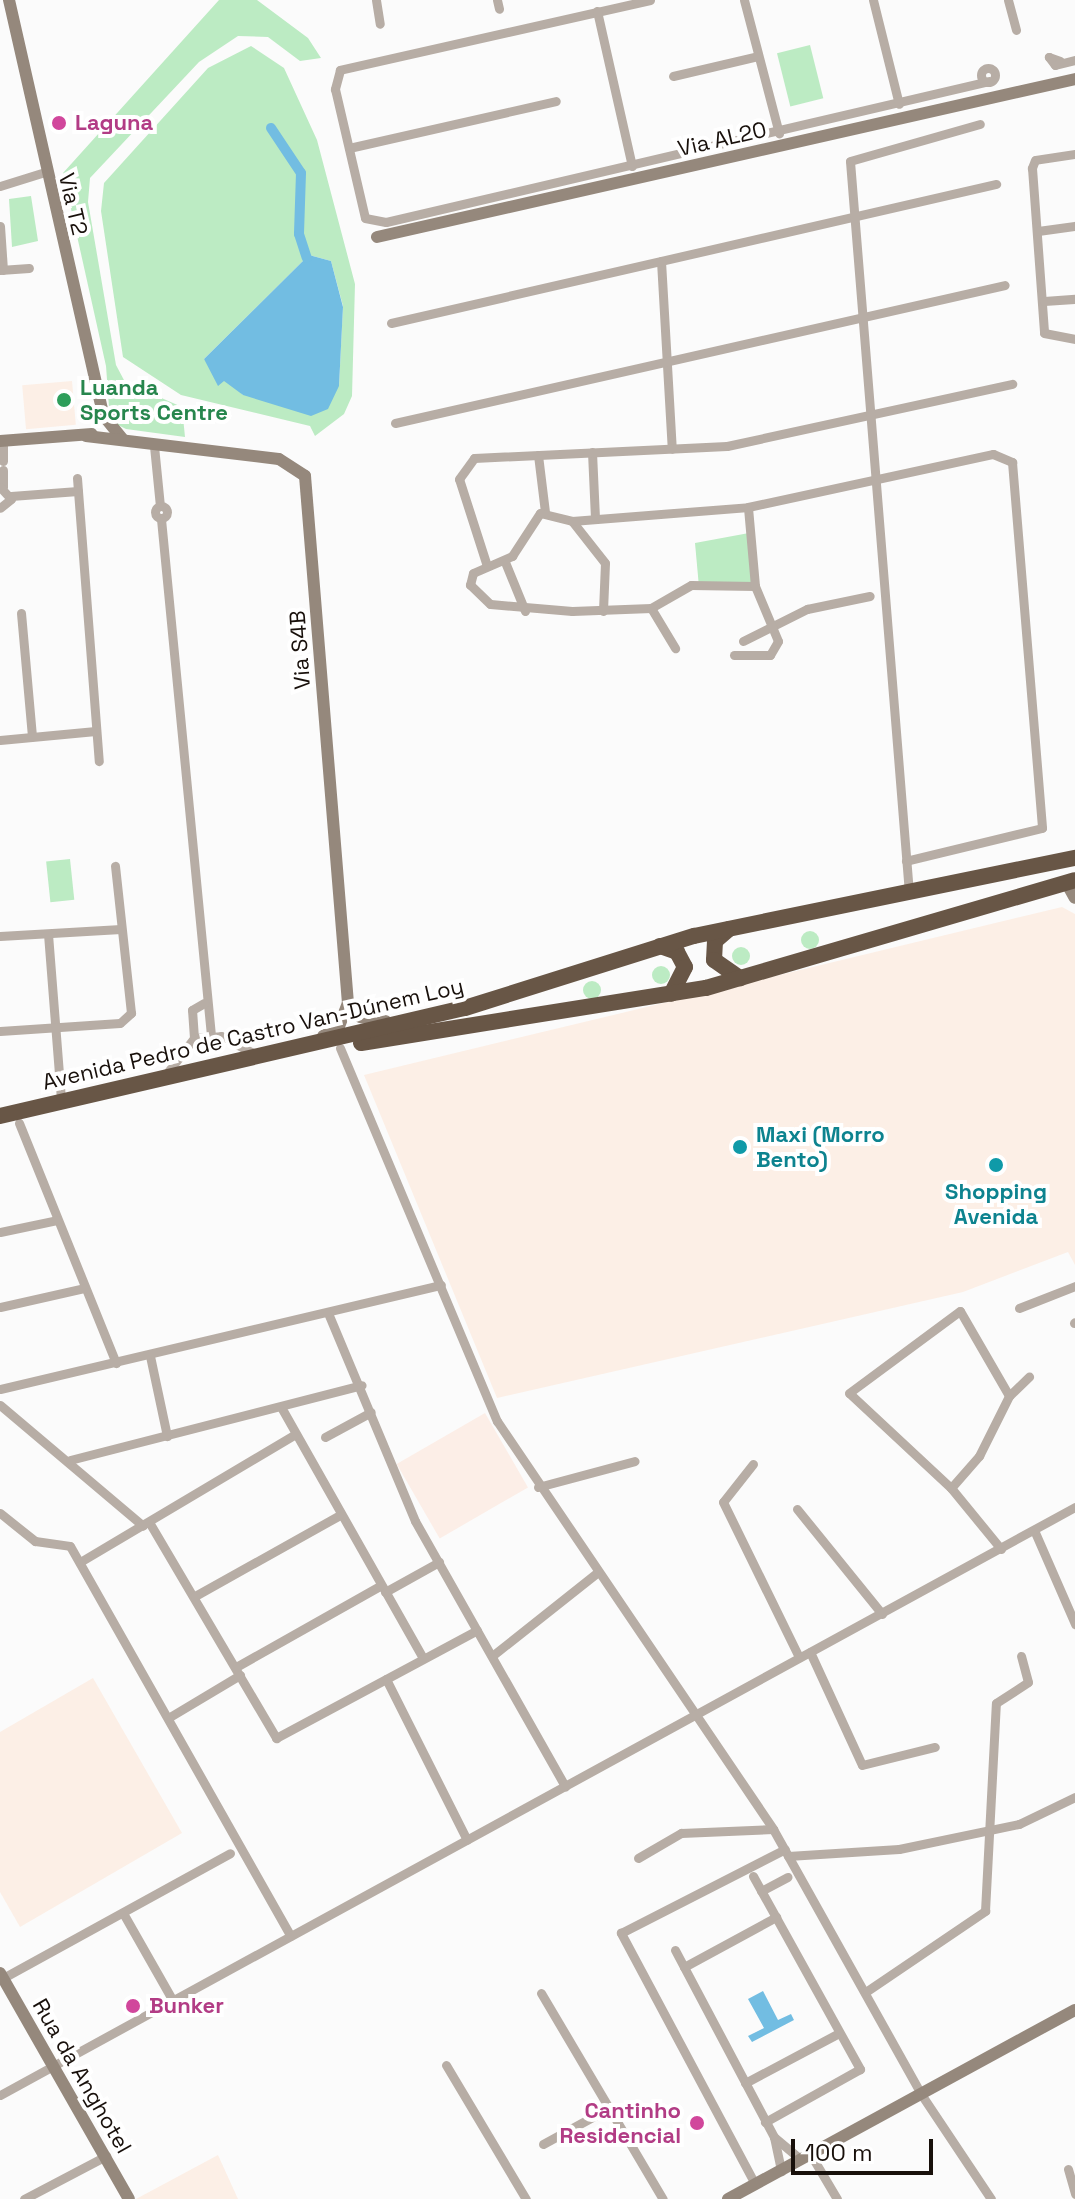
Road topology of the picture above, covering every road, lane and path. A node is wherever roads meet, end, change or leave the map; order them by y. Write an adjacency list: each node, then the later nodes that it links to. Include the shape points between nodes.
1 (9, 0): 23 (street, Via T2)
2 (376, 0): 8 (street)
3 (650, 0): 7 (street)
4 (744, 0): 10 (street)
5 (873, 0): 17 (street)
6 (1008, 0): 9 (street)
7 (597, 11): 20 (street, via 346,66 334,81); 22 (street)
8 (380, 24)
9 (1016, 30)
10 (758, 56): 13 (street); 19 (street)
11 (1075, 60): 12 (street)
12 (1060, 61)
13 (673, 76)
14 (985, 79): 17 (street)
15 (1075, 79): 30 (street, Via AL20)
16 (556, 101): 20 (street)
17 (899, 104): 19 (street)
18 (980, 124): 26 (street, via 851,157)
19 (779, 133): 22 (street)
20 (349, 148): 22 (street, via 363,213 375,223)
21 (1075, 154): 29 (street, via 1032,163)
22 (632, 166)
23 (45, 172): 25 (street); 42 (street, Via T2)
24 (996, 184): 26 (street)
25 (0, 186)
26 (854, 219): 31 (street); 37 (street)
27 (0, 226): 33 (street)
28 (1075, 226): 29 (street)
29 (1038, 231): 36 (street)
30 (377, 237)
31 (661, 261): 38 (street); 40 (street)
32 (29, 268): 33 (street)
33 (2, 270)
34 (1005, 285): 37 (street)
35 (1075, 299): 36 (street)
36 (1044, 301): 39 (street, via 1046,336)
37 (862, 319): 40 (street); 43 (street)
38 (391, 323)
39 (1075, 339)
40 (667, 364): 44 (street); 49 (street)
41 (1012, 384): 43 (street)
42 (103, 415): 45 (street, via 100,428); 47 (street, via 111,433)
43 (872, 416): 49 (street, via 727,446); 53 (street)
44 (395, 423)
45 (86, 436): 46 (street, Via S4B); 47 (street, Via S4B)
46 (1, 441): 54 (street)
47 (130, 443): 48 (street, Via S4B)
48 (154, 446): 91 (street, via 160,506 154,513 161,519); 92 (street, Via S4B, via 279,459 305,476)
49 (672, 449): 50 (street)
50 (592, 452): 51 (street); 60 (street)
51 (538, 455): 59 (street); 63 (street, via 474,458 461,469)
52 (77, 478): 55 (street)
53 (877, 479): 57 (street); 79 (street); 79 (street, via 993,454 1012,462 1042,828)
54 (2, 487): 56 (street)
55 (78, 491): 56 (street); 74 (street)
56 (11, 496): 58 (street)
57 (748, 507): 60 (street); 64 (street)
58 (0, 508)
59 (545, 512): 61 (street); 62 (street, via 534,517)
60 (595, 519): 61 (street)
61 (572, 521): 68 (street, via 605,563)
62 (505, 562): 63 (street); 67 (street)
63 (487, 566): 67 (street, via 471,577 472,593)
64 (755, 586): 66 (street, via 679,588); 70 (street)
65 (870, 596): 70 (street, via 807,609)
66 (651, 608): 68 (street); 72 (street)
67 (525, 611): 68 (street)
68 (603, 611)
69 (21, 613): 75 (street)
70 (775, 625): 71 (street); 73 (street, via 778,641 770,655)
71 (743, 641)
72 (675, 648)
73 (734, 655)
74 (96, 731): 75 (street); 77 (street)
75 (32, 737): 76 (street)
76 (0, 740)
77 (99, 761)
78 (1075, 858): 82 (highway, Avenida Pedro de Castro Van-Dúnem Loy)
79 (906, 861): 82 (street)
80 (115, 866): 85 (street)
81 (1071, 881): 83 (street); 89 (highway, Avenida Pedro de Castro Van-Dúnem Loy)
82 (909, 893): 84 (highway, Avenida Pedro de Castro Van-Dúnem Loy)
83 (1075, 898)
84 (731, 928): 88 (highway, Avenida Pedro de Castro Van-Dúnem Loy); 89 (highway, via 715,941 714,960 726,975)
85 (121, 929): 86 (street); 94 (street, via 131,1013 120,1023)
86 (48, 934): 87 (street); 94 (street)
87 (0, 936)
88 (653, 947): 90 (highway, via 673,949 685,967 680,987); 93 (highway, Avenida Pedro de Castro Van-Dúnem Loy)
89 (743, 977): 90 (highway, Avenida Pedro de Castro Van-Dúnem Loy)
90 (666, 996): 99 (highway, Avenida Pedro de Castro Van-Dúnem Loy)
91 (204, 1003): 96 (street); 97 (street, via 192,1010)
92 (348, 1003): 93 (street, via 369,1020); 98 (street, via 332,1033)
93 (416, 1019): 98 (highway, Avenida Pedro de Castro Van-Dúnem Loy)
94 (55, 1028): 95 (street); 102 (street)
95 (0, 1031)
96 (211, 1035): 97 (street); 100 (street)
97 (194, 1038): 101 (street)
98 (286, 1048): 100 (highway, Avenida Pedro de Castro Van-Dúnem Loy)
99 (340, 1048): 104 (highway, Avenida Pedro de Castro Van-Dúnem Loy); 108 (street)
100 (256, 1055): 101 (highway, Avenida Pedro de Castro Van-Dúnem Loy)
101 (163, 1078): 102 (highway, Avenida Pedro de Castro Van-Dúnem Loy)
102 (61, 1101): 103 (highway, Avenida Pedro de Castro Van-Dúnem Loy)
103 (0, 1116)
104 (19, 1123): 105 (highway, Avenida Pedro de Castro Van-Dúnem Loy); 106 (street)
105 (0, 1127)
106 (57, 1220): 107 (street); 110 (street)
107 (0, 1232)
108 (441, 1285): 113 (street); 129 (street, via 497,1421)
109 (1075, 1286): 112 (street)
110 (84, 1288): 111 (street); 115 (street)
111 (0, 1307)
112 (1019, 1308)
113 (328, 1313): 114 (street); 117 (street)
114 (150, 1356): 115 (street); 124 (street)
115 (116, 1363): 118 (street)
116 (1029, 1377): 119 (street)
117 (362, 1385): 121 (street); 122 (street)
118 (0, 1389)
119 (1009, 1396): 130 (street, via 979,1456); 130 (street, via 960,1311 851,1388 851,1400)
120 (0, 1405): 126 (street)
121 (281, 1407): 123 (street); 124 (street)
122 (371, 1412): 125 (street); 139 (street)
123 (294, 1435): 134 (street); 135 (street)
124 (167, 1436): 126 (street)
125 (325, 1437)
126 (70, 1460): 135 (street)
127 (635, 1461): 129 (street)
128 (753, 1464): 149 (street, via 723,1502)
129 (538, 1487): 140 (street)
130 (951, 1488): 137 (street)
131 (1075, 1507): 136 (street)
132 (797, 1509): 143 (street)
133 (0, 1513): 138 (street, via 35,1541 70,1546)
134 (338, 1516): 141 (street); 142 (street)
135 (146, 1524): 138 (street); 142 (street)
136 (1034, 1530): 137 (street); 144 (street)
137 (1001, 1549): 143 (street)
138 (80, 1562): 154 (street)
139 (439, 1562): 141 (street); 145 (street)
140 (598, 1572): 147 (street); 153 (street)
141 (382, 1589): 150 (street); 151 (street)
142 (195, 1596): 151 (street)
143 (882, 1614): 146 (street)
144 (1075, 1624)
145 (477, 1630): 147 (street); 150 (street)
146 (810, 1652): 149 (street); 155 (street, via 862,1765)
147 (492, 1656): 156 (street)
148 (1021, 1656): 158 (street, via 1028,1682 996,1703)
149 (799, 1657): 153 (street)
150 (423, 1658): 152 (street)
151 (238, 1671): 152 (street, via 277,1738); 154 (street)
152 (386, 1679): 160 (street)
153 (696, 1712): 156 (street); 159 (street)
154 (168, 1718): 169 (street)
155 (935, 1747)
156 (565, 1786): 160 (street)
157 (1075, 1797): 158 (street, via 1035,1818)
158 (991, 1828): 161 (street, via 899,1849); 173 (street, via 985,1911)
159 (773, 1829): 161 (street); 163 (street, via 680,1833)
160 (467, 1840): 169 (street)
161 (786, 1852): 173 (street); 191 (street, via 621,1933)
162 (230, 1853): 167 (street)
163 (638, 1858)
164 (753, 1876): 166 (street)
165 (787, 1877): 166 (street)
166 (761, 1891): 168 (street)
167 (123, 1913): 172 (street); 175 (street)
168 (776, 1917): 171 (street); 177 (street)
169 (291, 1936): 175 (street)
170 (675, 1950): 171 (street)
171 (684, 1967): 180 (street)
172 (2, 1981): 179 (street, Rua da Anghotel)
173 (867, 1991): 181 (street)
174 (541, 1993): 183 (street)
175 (173, 2001): 179 (street)
176 (1075, 2010): 181 (street)
177 (839, 2033): 180 (street); 184 (street, via 859,2071)
178 (446, 2065): 196 (street)
179 (53, 2067): 182 (street); 187 (street, Rua da Anghotel)
180 (745, 2083): 184 (street)
181 (921, 2094): 188 (street); 200 (street)
182 (0, 2095)
183 (607, 2109): 186 (street); 197 (street)
184 (765, 2122): 185 (street)
185 (777, 2142): 188 (street); 190 (street)
186 (543, 2144)
187 (106, 2156): 194 (street); 195 (street, Rua da Anghotel)
188 (806, 2157): 190 (street); 199 (street)
189 (1068, 2169): 192 (street)
190 (781, 2171): 191 (street)
191 (755, 2184): 193 (street)
192 (1075, 2194)
193 (741, 2195): 198 (street)
194 (24, 2199)
195 (129, 2199)
196 (526, 2199)
197 (663, 2199)
198 (728, 2199)
199 (837, 2199)
200 (991, 2199)

